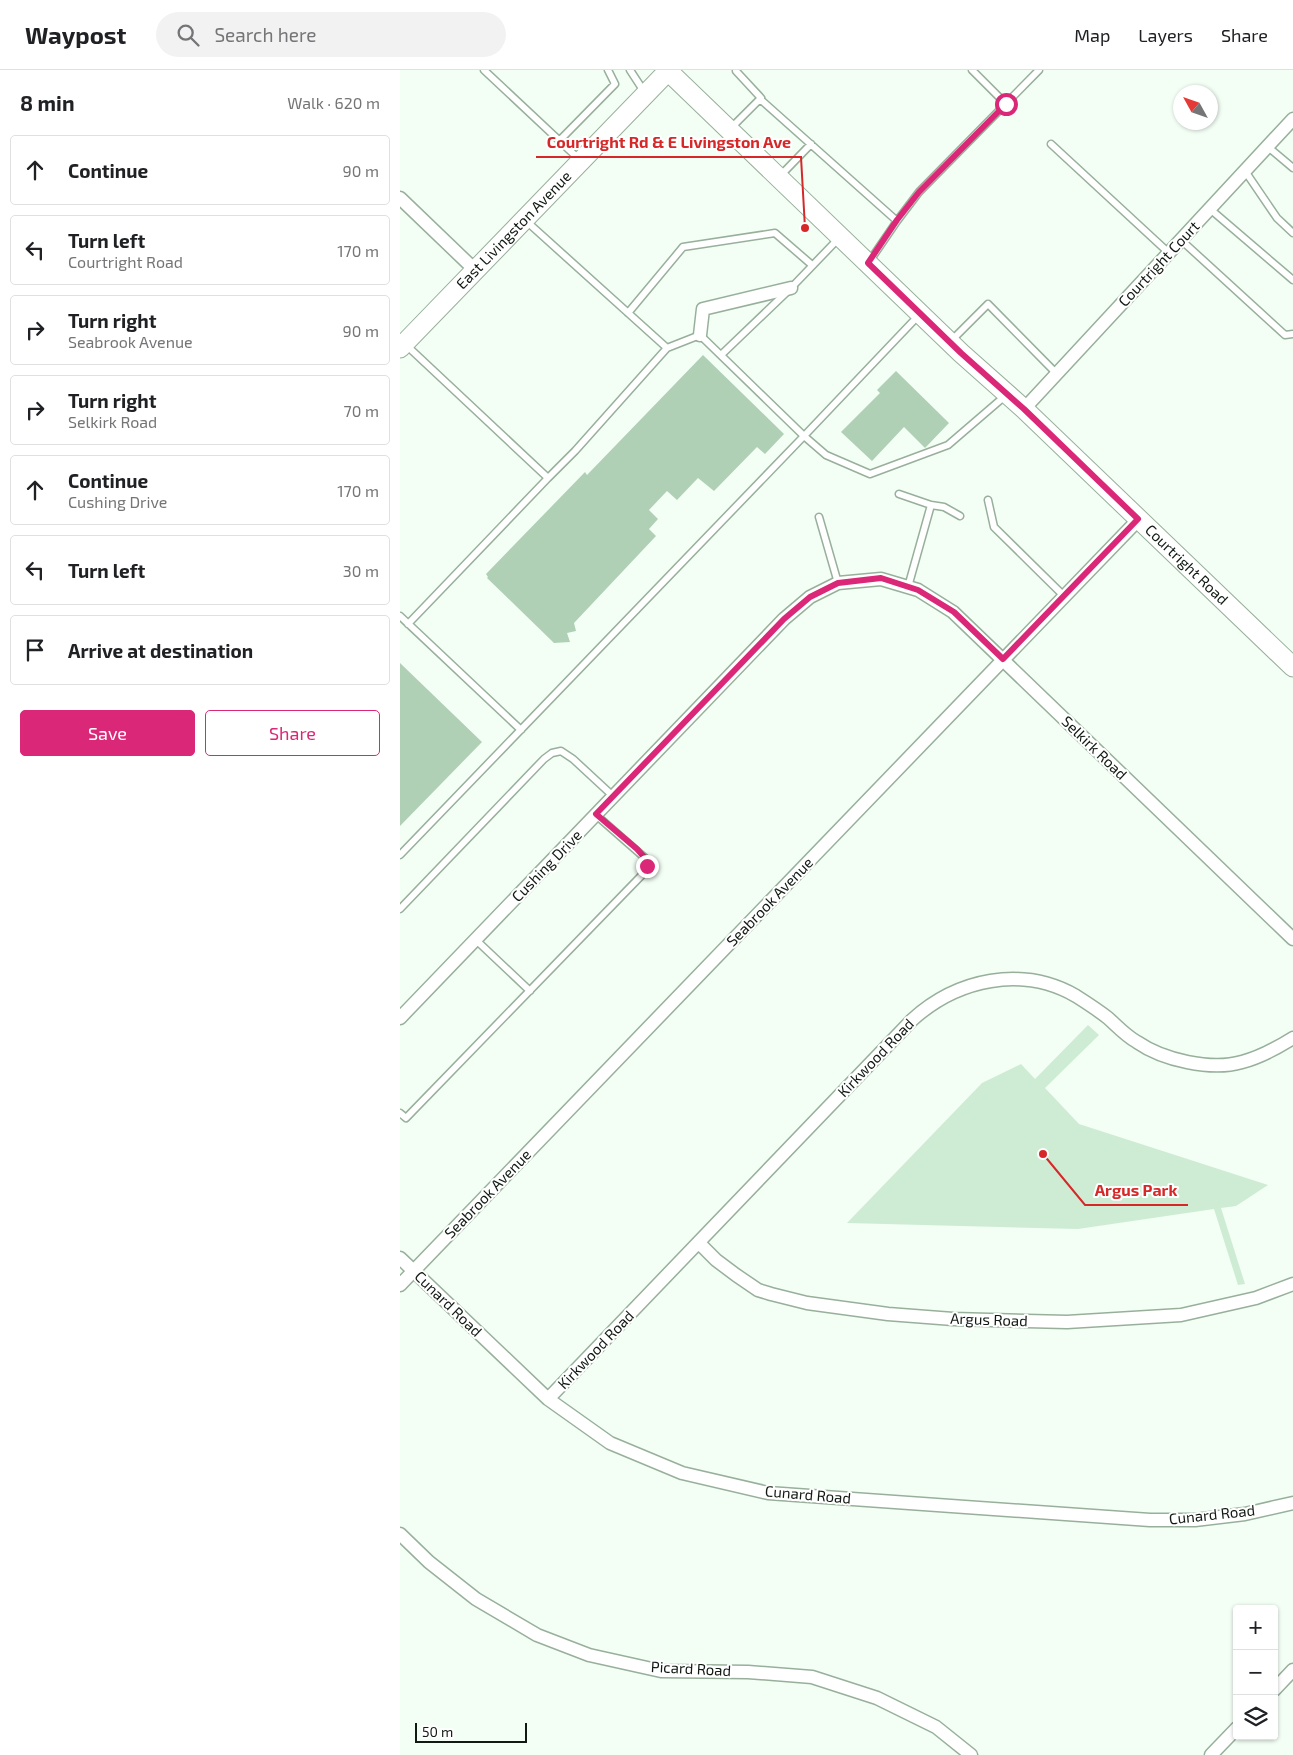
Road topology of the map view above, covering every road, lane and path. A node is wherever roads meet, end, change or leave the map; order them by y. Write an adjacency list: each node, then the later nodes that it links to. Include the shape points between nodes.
1 (484, 70): 13 (lane)
2 (608, 70): 13 (lane, via 615,84)
3 (630, 70): 8 (lane)
4 (668, 70): 8 (street, East Livingston Avenue); 12 (street, Courtright Road)
5 (736, 70): 9 (lane)
6 (972, 70): 10 (lane)
7 (1039, 70): 10 (lane)
8 (646, 94): 17 (street, East Livingston Avenue)
9 (760, 99): 12 (lane); 14 (lane)
10 (1006, 104): 24 (lane, via 919,192)
11 (1293, 119): 16 (street, Courtright Court)
12 (730, 130): 20 (street, Courtright Road)
13 (559, 141): 17 (lane)
14 (811, 144): 20 (lane); 24 (lane)
15 (1051, 144): 28 (lane)
16 (1268, 147): 18 (lane); 19 (street, Courtright Court)
17 (581, 160): 23 (street, East Livingston Avenue)
18 (1293, 168)
19 (1244, 171): 22 (street, Courtright Court); 25 (lane, via 1277,218)
20 (779, 177): 26 (street, Courtright Road)
21 (400, 198): 31 (street)
22 (1210, 209): 27 (street, Courtright Court); 32 (lane)
23 (524, 219): 31 (street, East Livingston Avenue); 34 (lane)
24 (897, 220): 29 (lane)
25 (1293, 233)
26 (840, 236): 29 (street, Courtright Road); 30 (lane)
27 (1181, 240): 28 (street, Courtright Court); 37 (lane, via 1284,335)
28 (1169, 253): 42 (street, Courtright Court)
29 (868, 263): 35 (street, Courtright Road)
30 (812, 265): 33 (lane); 34 (lane, via 775,233 683,247)
31 (475, 270): 39 (street, East Livingston Avenue)
32 (1293, 280)
33 (791, 288): 36 (street, via 703,309); 41 (lane)
34 (628, 313): 40 (lane)
35 (920, 313): 38 (street, Courtright Road); 45 (lane)
36 (700, 335): 40 (lane); 41 (lane)
37 (1290, 335)
38 (950, 342): 42 (lane, via 988,304); 43 (street, Courtright Road)
39 (402, 346): 46 (lane)
40 (667, 348): 46 (lane)
41 (722, 355): 45 (lane)
42 (1057, 374): 44 (street, Courtright Court)
43 (1007, 394): 44 (street, Courtright Road); 45 (lane, via 948,445 870,474 826,455)
44 (1024, 409): 52 (street, Courtright Road)
45 (804, 436): 61 (lane)
46 (548, 478): 58 (lane)
47 (899, 494): 49 (lane)
48 (988, 500): 56 (lane, via 994,527)
49 (931, 505): 50 (lane, via 944,507); 55 (lane)
50 (960, 516)
51 (820, 517): 54 (lane)
52 (1138, 519): 56 (street, Seabrook Avenue); 60 (street, Courtright Road)
53 (881, 578): 54 (street, Cushing Drive); 55 (street, Selkirk Road)
54 (838, 583): 62 (street, Cushing Drive, via 810,597 784,619)
55 (908, 587): 59 (street, Selkirk Road, via 954,612)
56 (1064, 596): 59 (street, Seabrook Avenue)
57 (400, 616): 58 (lane)
58 (408, 624): 61 (lane)
59 (1003, 659): 66 (street, Selkirk Road); 74 (street, Seabrook Avenue)
60 (1293, 667)
61 (521, 730): 64 (lane)
62 (613, 796): 63 (street, Cushing Drive); 65 (lane, via 573,759 561,752 552,753)
63 (596, 814): 67 (street, Cushing Drive); 68 (lane, via 637,849 647,866)
64 (400, 854)
65 (400, 909)
66 (1293, 939)
67 (476, 940): 68 (lane); 69 (street, Cushing Drive)
68 (530, 991): 71 (lane, via 406,1118)
69 (400, 1018)
70 (1293, 1038): 72 (street, Kirkwood Road, via 1273,1051 1240,1063 1205,1065 1170,1059 1136,1042 1076,996 1044,983 1008,978 957,990 912,1020)
71 (400, 1113)
72 (699, 1243): 75 (street, Argus Road, via 736,1275 758,1290 771,1294 807,1303 953,1319 1067,1322 1181,1315 1256,1298); 77 (street, Kirkwood Road)
73 (400, 1258): 74 (street, Cunard Road)
74 (413, 1271): 76 (street, Seabrook Avenue); 77 (street, Cunard Road)
75 (1293, 1284)
76 (400, 1285)
77 (548, 1399): 78 (street, Cunard Road, via 610,1443 682,1473 768,1493 1150,1520 1196,1520 1245,1514)
78 (1293, 1503)
79 (400, 1534): 83 (street, Picard Road, via 476,1599 536,1635 589,1655 661,1671 812,1677 877,1698 936,1728)
80 (1293, 1670): 81 (street)
81 (1278, 1686)
82 (1233, 1732): 84 (street)
83 (971, 1755)
84 (1211, 1755)

